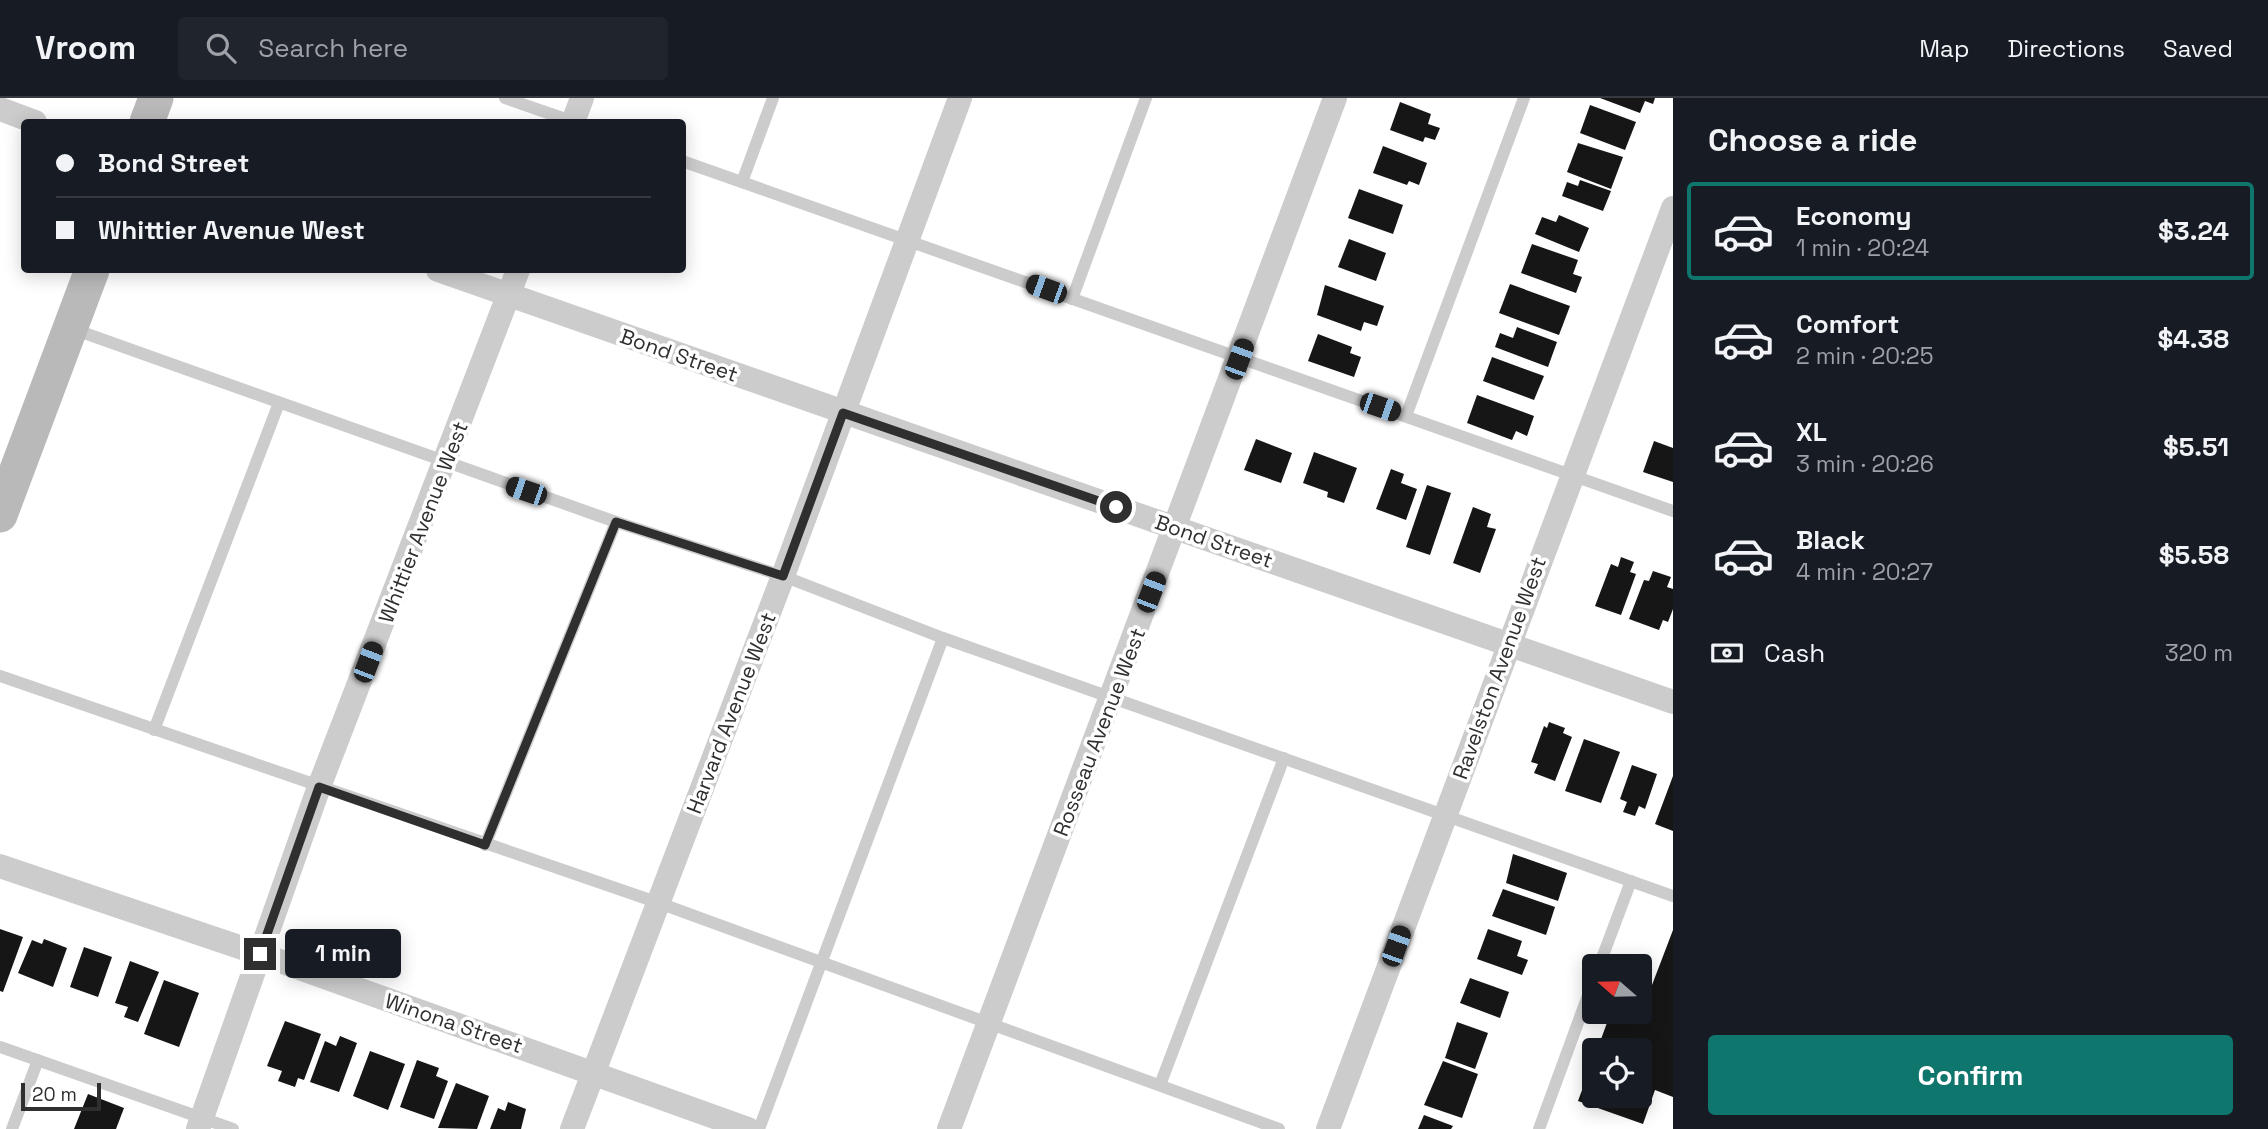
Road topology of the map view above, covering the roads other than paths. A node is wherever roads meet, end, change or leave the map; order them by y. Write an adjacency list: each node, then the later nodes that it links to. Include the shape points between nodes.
1 (156, 98): 11 (street)
2 (505, 98): 12 (lane)
3 (582, 98): 13 (street)
4 (773, 98): 15 (lane)
5 (960, 98): 17 (street, Harvard Avenue West)
6 (1146, 98): 22 (lane)
7 (1335, 98): 24 (street, Rosseau Avenue West)
8 (1524, 98): 27 (lane)
9 (0, 109): 10 (street)
10 (27, 119)
11 (148, 119)
12 (565, 119)
13 (575, 119)
14 (686, 162): 15 (lane)
15 (742, 182): 17 (lane)
16 (1673, 208): 29 (street, Ravelston Avenue West)
17 (908, 238): 22 (lane); 26 (street, Harvard Avenue West)
18 (91, 273): 23 (street)
19 (447, 273): 21 (street, Bond Street)
20 (517, 273): 21 (street, Whittier Avenue West)
21 (509, 295): 26 (street, Bond Street); 28 (street, Whittier Avenue West)
22 (1072, 299): 24 (lane)
23 (70, 328): 25 (lane); 31 (street)
24 (1239, 359): 27 (lane); 33 (street, Rosseau Avenue West)
25 (279, 403): 28 (lane); 40 (lane)
26 (843, 413): 33 (street, Bond Street); 34 (street, Harvard Avenue West)
27 (1406, 416): 29 (lane)
28 (446, 463): 32 (lane); 42 (street, Whittier Avenue West)
29 (1571, 475): 30 (lane); 36 (street, Ravelston Avenue West)
30 (1673, 511)
31 (0, 515)
32 (616, 522): 34 (lane); 44 (lane)
33 (1175, 528): 36 (street, Bond Street); 38 (street, Rosseau Avenue West)
34 (783, 576): 35 (lane); 48 (street, Harvard Avenue West)
35 (943, 638): 38 (lane); 51 (lane)
36 (1508, 645): 39 (street, Bond Street); 43 (street, Ravelston Avenue West)
37 (0, 676): 40 (lane)
38 (1112, 696): 41 (lane); 53 (street, Rosseau Avenue West)
39 (1673, 702)
40 (154, 730): 42 (lane)
41 (1284, 758): 43 (lane); 57 (lane)
42 (319, 787): 44 (lane); 49 (street, Whittier Avenue West)
43 (1445, 815): 46 (lane); 66 (street, Ravelston Avenue West)
44 (485, 845): 48 (lane)
45 (0, 866): 49 (street, Winona Street)
46 (1630, 881): 47 (lane); 50 (lane)
47 (1673, 896)
48 (659, 903): 51 (lane); 56 (street, Harvard Avenue West)
49 (260, 954): 56 (street, Winona Street); 58 (street, Whittier Avenue West)
50 (1603, 954)
51 (823, 963): 53 (lane); 63 (lane)
52 (1582, 1012): 67 (lane)
53 (990, 1024): 57 (lane); 64 (street, Rosseau Avenue West)
54 (0, 1047): 55 (lane)
55 (38, 1060): 58 (lane); 59 (lane)
56 (593, 1072): 61 (street, Harvard Avenue West); 62 (street, Winona Street)
57 (1160, 1086): 65 (lane)
58 (200, 1124): 60 (lane)
59 (12, 1129)
60 (233, 1129)
61 (572, 1129)
62 (748, 1129)
63 (759, 1129)
64 (949, 1129)
65 (1279, 1129)
66 (1328, 1129)
67 (1539, 1129)

